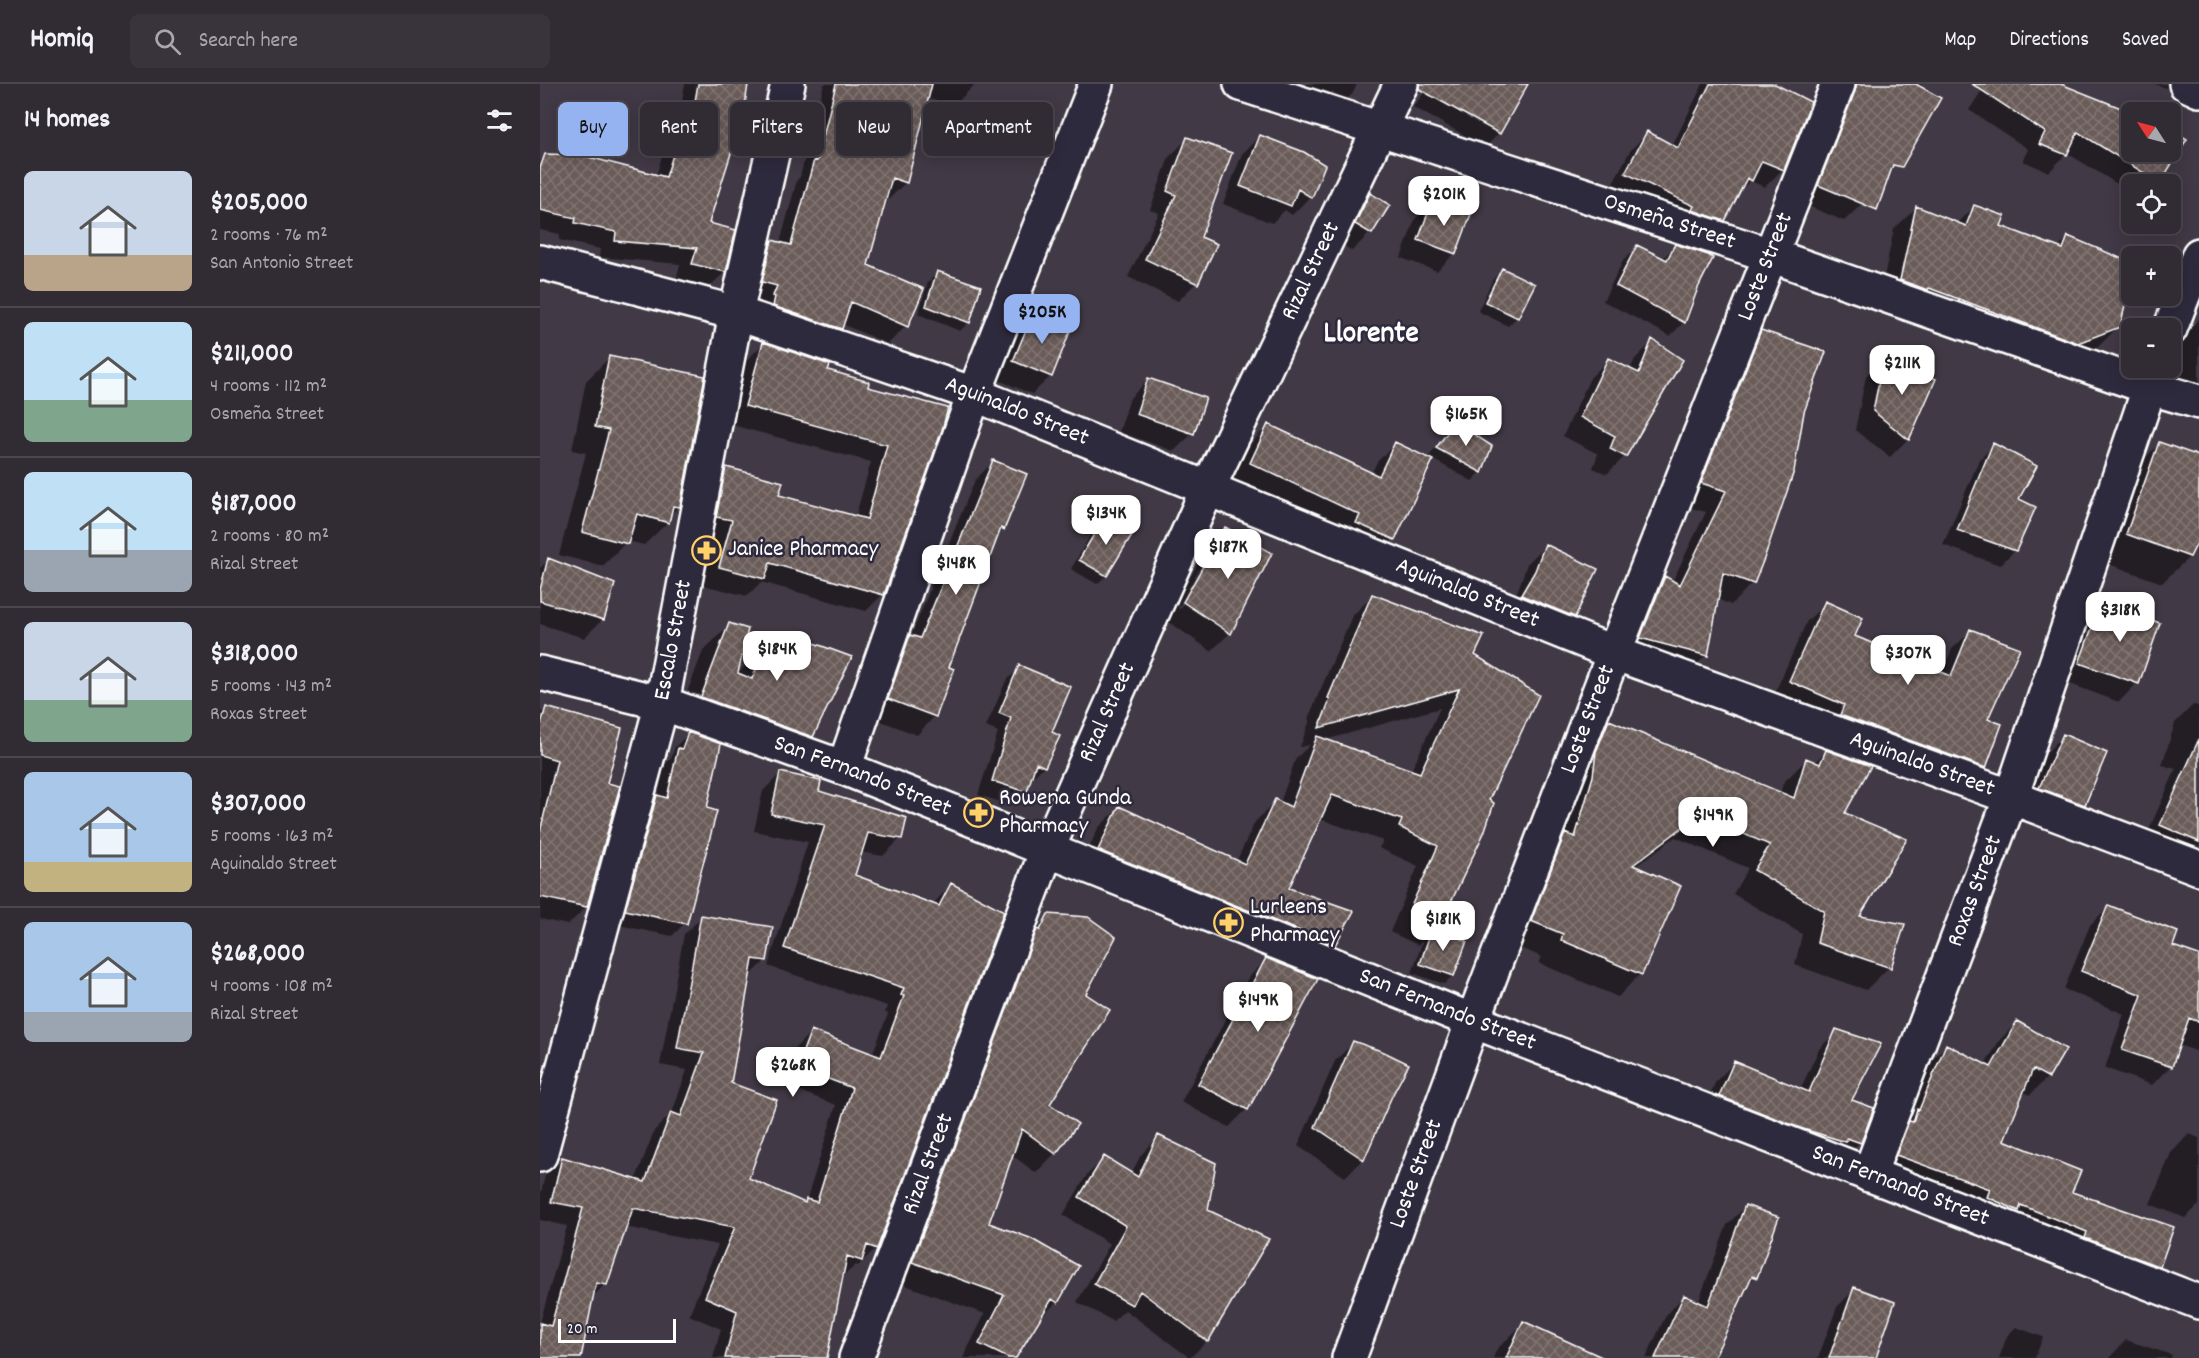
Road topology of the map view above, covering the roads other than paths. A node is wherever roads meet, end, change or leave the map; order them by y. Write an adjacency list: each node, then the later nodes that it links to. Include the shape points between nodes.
1 (788, 84): 12 (street, Escalo Street)
2 (1096, 84): 17 (street)
3 (1241, 84): 8 (street, Osmeña Street)
4 (1401, 84): 8 (street, Rizal Street)
5 (1839, 84): 9 (street, Loste Street)
6 (2186, 84): 7 (street)
7 (2199, 90)
8 (1381, 128): 9 (street, Osmeña Street); 19 (street, Rizal Street)
9 (1770, 255): 14 (street, Osmeña Street); 20 (street, Loste Street)
10 (2199, 255): 13 (street)
11 (540, 262): 12 (street, Aguinaldo Street)
12 (736, 313): 17 (street, Aguinaldo Street); 22 (street, Escalo Street)
13 (2174, 318)
14 (2121, 367)
15 (2152, 378): 24 (street, Roxas Street)
16 (2154, 378): 18 (street, Osmeña Street)
17 (974, 394): 19 (street, Aguinaldo Street); 23 (street)
18 (2199, 402)
19 (1208, 488): 20 (street, Aguinaldo Street); 25 (street, Rizal Street)
20 (1614, 653): 24 (street, Aguinaldo Street); 27 (street, Loste Street)
21 (540, 673): 22 (street, San Fernando Street)
22 (662, 703): 23 (street, San Fernando Street); 28 (street, Escalo Street)
23 (844, 768): 25 (street, San Fernando Street)
24 (2011, 796): 26 (street, Aguinaldo Street); 29 (street, Roxas Street)
25 (1047, 850): 27 (street, San Fernando Street); 31 (street, Rizal Street)
26 (2199, 868)
27 (1473, 1021): 29 (street, San Fernando Street); 32 (street, Loste Street)
28 (540, 1155)
29 (1869, 1175): 30 (street, San Fernando Street)
30 (2199, 1302)
31 (856, 1358)
32 (1349, 1358)

